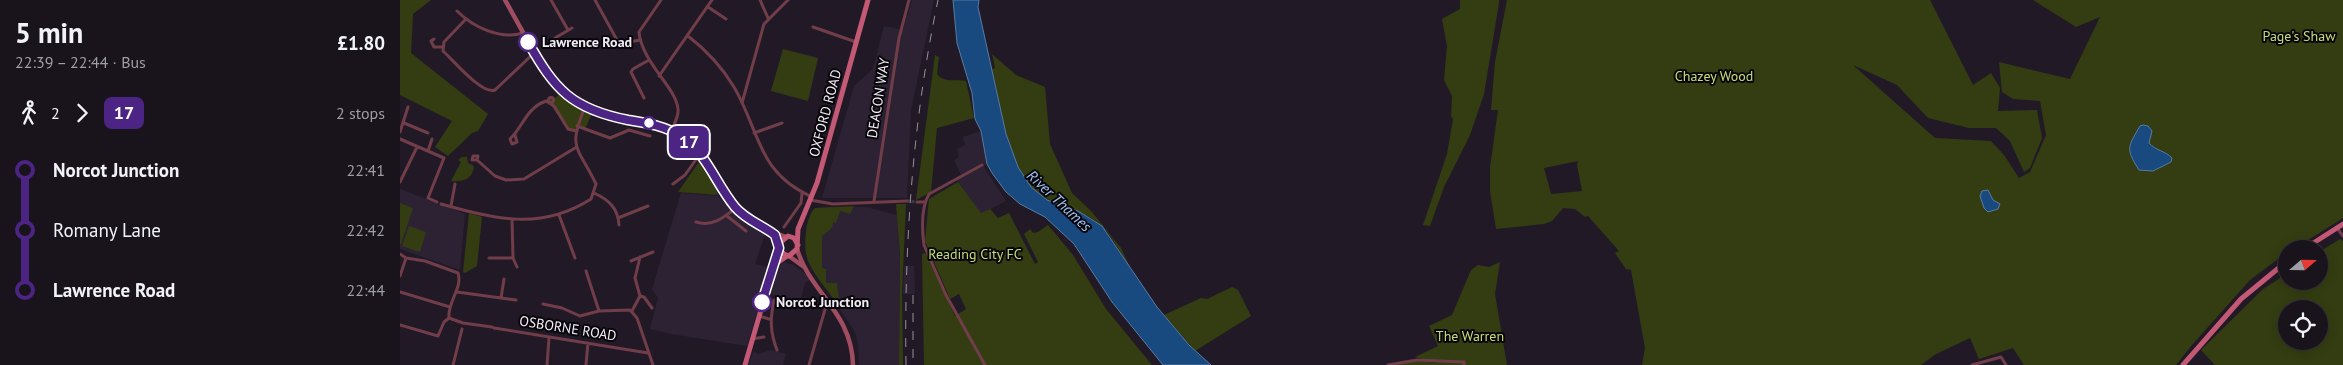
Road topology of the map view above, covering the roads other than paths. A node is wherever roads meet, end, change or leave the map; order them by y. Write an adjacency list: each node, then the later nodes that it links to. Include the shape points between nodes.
1 (505, 0): 18 (street)
2 (551, 0): 17 (street)
3 (595, 0): 22 (street, via 617,40)
4 (661, 0): 22 (street, via 639,32)
5 (712, 0): 10 (street)
6 (760, 0): 12 (street)
7 (788, 0): 12 (street)
8 (868, 0): 23 (main road, OXFORD ROAD)
9 (909, 0): 57 (street, DEACON WAY, via 899,38)
10 (708, 7): 13 (street); 19 (street)
11 (457, 11): 14 (street)
12 (768, 18): 29 (street)
13 (726, 19)
14 (465, 20): 18 (street, via 495,33 512,36); 24 (street)
15 (813, 27): 23 (street)
16 (572, 28): 17 (street)
17 (568, 30): 21 (street)
18 (523, 33): 25 (street)
19 (688, 36): 27 (street); 29 (street, via 713,59)
20 (434, 38): 24 (street, via 431,41 434,47)
21 (555, 38)
22 (640, 40): 26 (street)
23 (856, 42): 55 (main road, OXFORD ROAD)
24 (442, 47): 25 (street, via 475,82 492,92)
25 (534, 54): 31 (street, via 556,87)
26 (649, 60): 27 (street); 28 (street, via 631,72)
27 (659, 76): 37 (street, via 676,99 678,108)
28 (644, 98)
29 (742, 103): 39 (street)
30 (408, 107): 32 (street)
31 (585, 107): 34 (street); 37 (street, via 604,115 655,124)
32 (404, 123): 35 (street); 38 (street)
33 (782, 123): 39 (street)
34 (577, 126): 36 (street); 41 (street, via 610,138 630,130)
35 (400, 131)
36 (576, 131): 40 (street, via 568,129 546,101 534,107); 45 (street)
37 (671, 131): 47 (street)
38 (428, 133)
39 (754, 133): 54 (street, via 769,163)
40 (515, 135)
41 (650, 136)
42 (400, 139): 44 (street)
43 (432, 140): 46 (street)
44 (417, 147): 46 (street); 50 (street)
45 (576, 149): 48 (street, via 524,180 495,176); 53 (street, via 596,184)
46 (428, 151): 60 (street, via 444,158 428,198)
47 (700, 154): 51 (street); 62 (street)
48 (477, 160)
49 (982, 165): 59 (street, via 929,194)
50 (400, 182)
51 (677, 183)
52 (455, 184): 60 (street)
53 (594, 193): 63 (street, via 587,202); 65 (street, via 609,200)
54 (802, 193): 55 (street); 70 (street, via 801,203)
55 (811, 199): 57 (street, via 833,204); 72 (main road, OXFORD ROAD)
56 (907, 201): 57 (street)
57 (874, 202)
58 (917, 202): 59 (street)
59 (925, 202): 128 (street, via 924,245 946,295)
60 (452, 206): 66 (street)
61 (648, 206): 65 (street)
62 (736, 208): 64 (street); 74 (street)
63 (559, 215): 66 (street, via 536,220); 87 (street)
64 (727, 216): 67 (street, via 707,225); 73 (street)
65 (618, 218): 69 (street)
66 (512, 219): 86 (street)
67 (696, 222)
68 (2343, 224): 71 (main road)
69 (619, 225)
70 (784, 227)
71 (2337, 228): 75 (street); 77 (main road)
72 (798, 229): 76 (main road); 79 (main road, OXFORD ROAD)
73 (746, 231)
74 (771, 232): 76 (street); 78 (street, via 778,239)
75 (2343, 236)
76 (787, 237): 78 (main road); 79 (main road, via 794,238)
77 (2318, 240)
78 (779, 247): 82 (main road); 89 (main road)
79 (797, 247): 82 (main road); 91 (street)
80 (653, 252): 83 (street)
81 (400, 254): 84 (street)
82 (788, 256): 89 (main road); 91 (street)
83 (640, 257): 88 (street); 98 (street, via 635,278)
84 (406, 258): 94 (street); 97 (street, via 458,273)
85 (489, 258): 86 (street)
86 (513, 258): 90 (street)
87 (575, 258)
88 (630, 261)
89 (773, 266): 108 (main road)
90 (517, 267)
91 (804, 267): 102 (street)
92 (2278, 268): 133 (main road, via 2252,289)
93 (586, 271): 106 (street)
94 (400, 276)
95 (504, 279): 99 (street)
96 (400, 292): 104 (street)
97 (457, 292): 99 (street); 104 (street)
98 (640, 296): 105 (street); 107 (street)
99 (501, 298): 100 (street)
100 (516, 300)
101 (774, 300): 110 (street)
102 (830, 301): 126 (street); 127 (street, via 847,331)
103 (543, 304): 106 (street, via 577,315)
104 (450, 308): 109 (street)
105 (652, 308)
106 (599, 311): 107 (street, via 627,308)
107 (632, 311): 117 (street)
108 (758, 316): 110 (street); 115 (main road)
109 (449, 318): 111 (street, via 440,334 435,336); 114 (street, OSBORNE ROAD)
110 (770, 319): 118 (street)
111 (400, 324)
112 (462, 329): 121 (street)
113 (764, 337): 115 (street)
114 (549, 338): 116 (street, OSBORNE ROAD); 122 (street)
115 (752, 339): 125 (main road)
116 (588, 343): 119 (street, OSBORNE ROAD); 123 (street)
117 (646, 347): 119 (street); 120 (street)
118 (778, 350)
119 (639, 351): 120 (street, OSBORNE ROAD)
120 (648, 353): 124 (street)
121 (453, 365)
122 (547, 365)
123 (586, 365)
124 (653, 365)
125 (745, 365)
126 (809, 365)
127 (854, 365)
128 (985, 365)
129 (1388, 365): 130 (street, via 1417,360 1464,362)
130 (1464, 365)
131 (1972, 365): 132 (street, via 2001,357)
132 (2006, 365)
133 (2183, 365)

